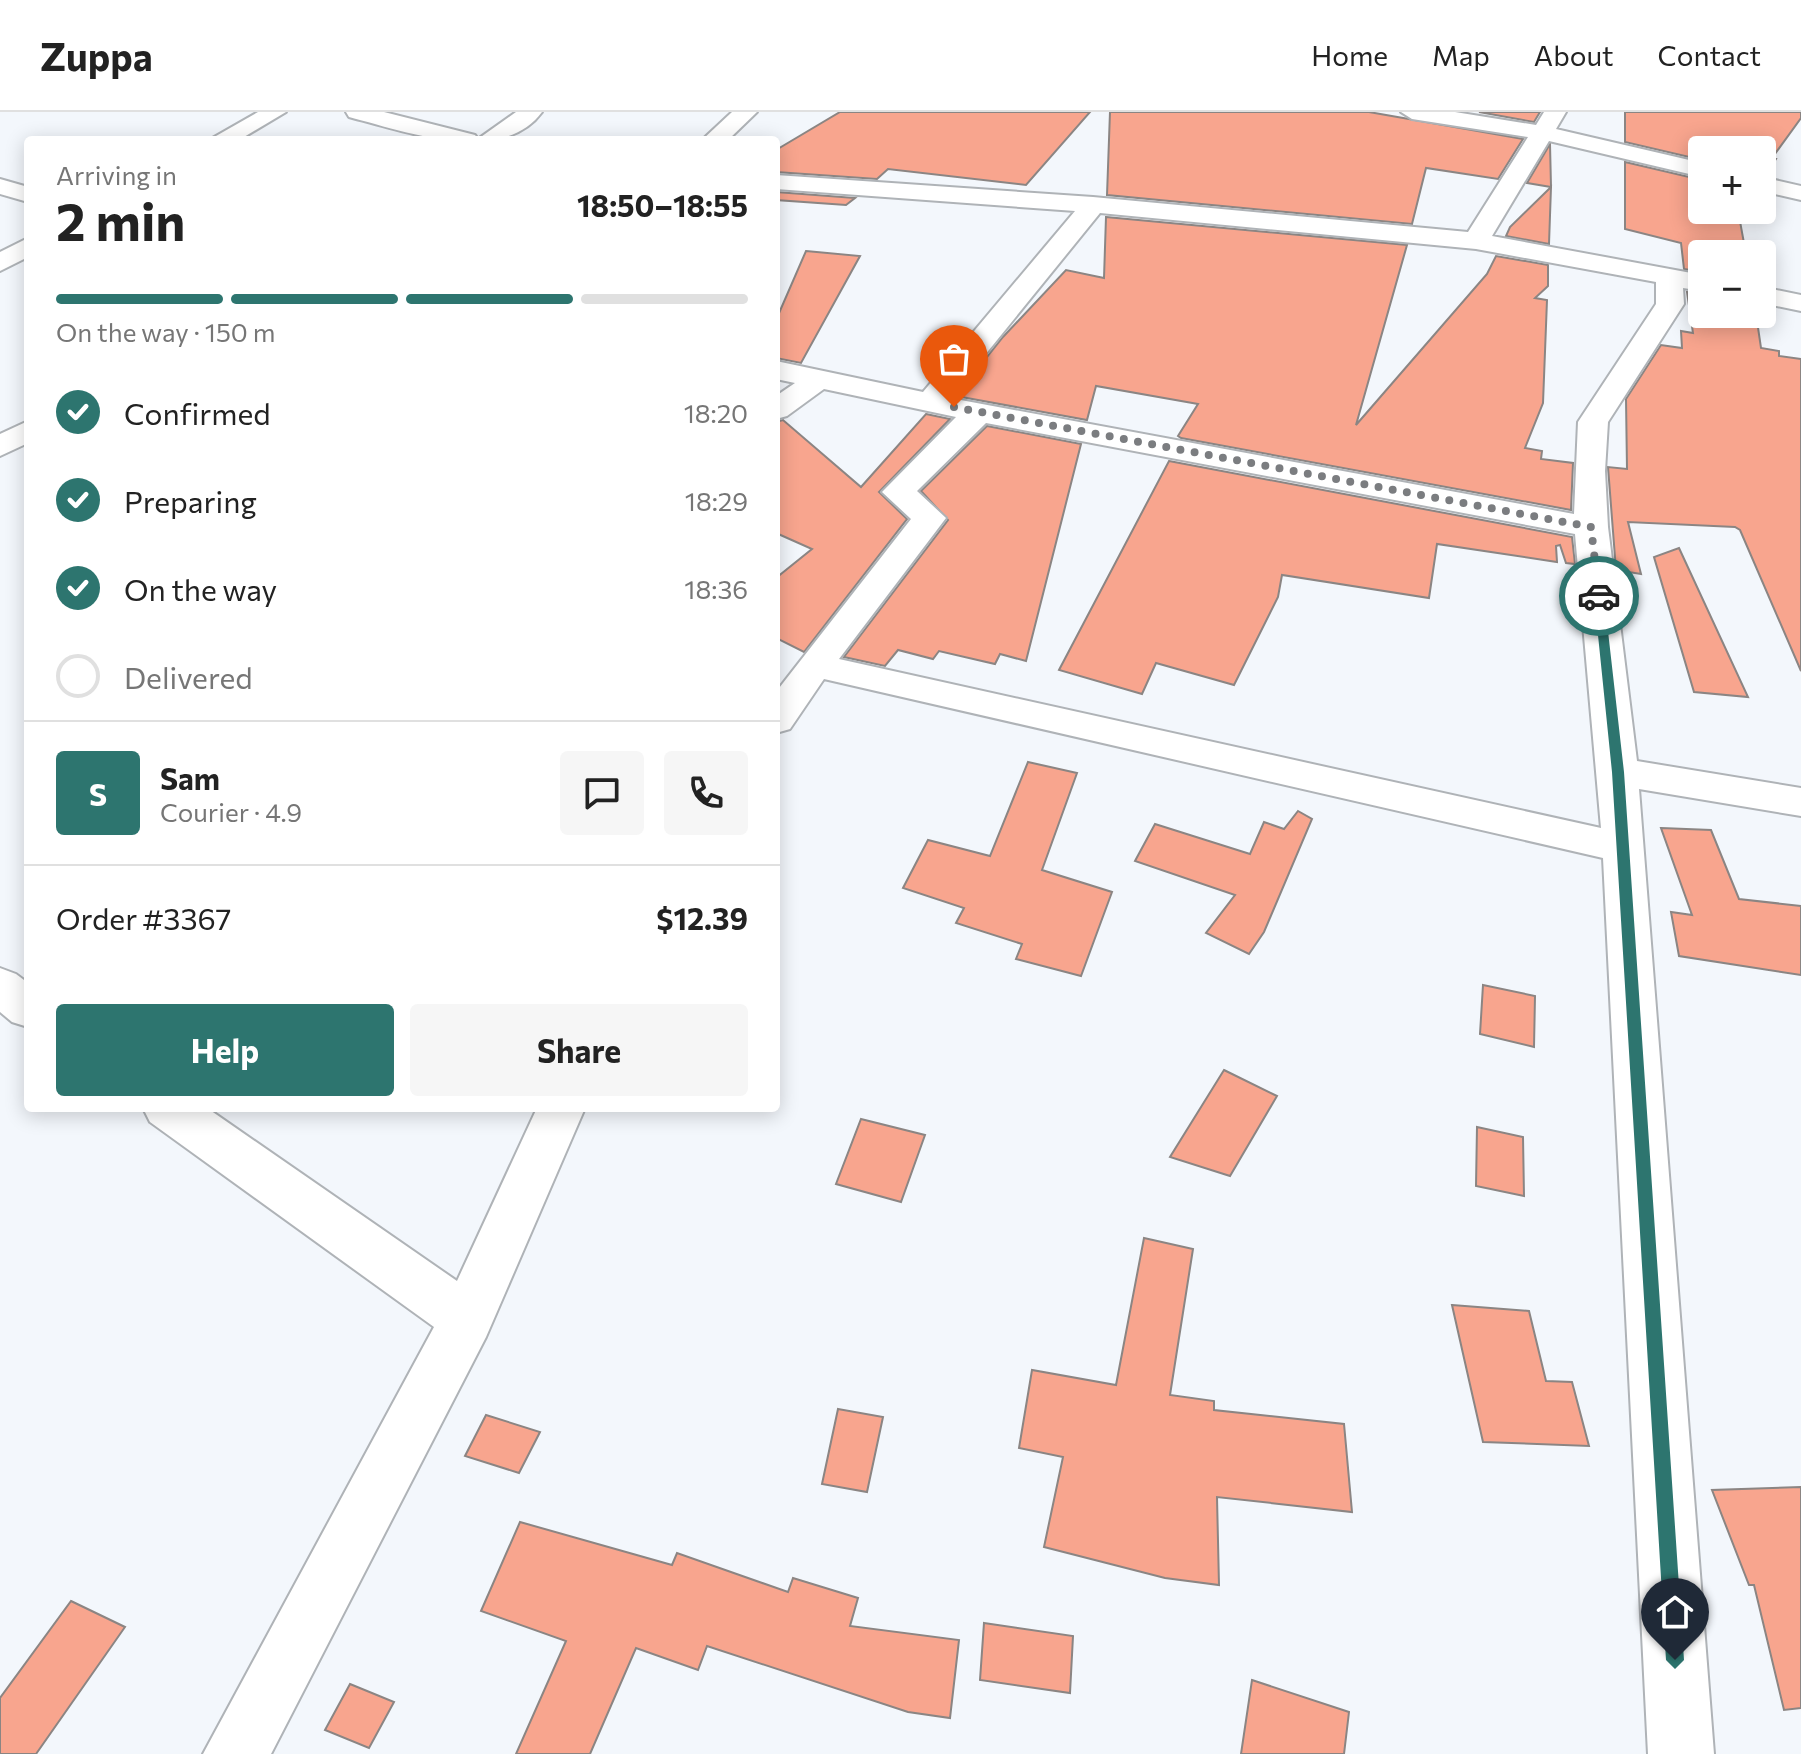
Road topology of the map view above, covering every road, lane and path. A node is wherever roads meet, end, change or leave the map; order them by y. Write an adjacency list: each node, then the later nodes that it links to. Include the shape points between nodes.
1 (275, 112): 7 (street)
2 (357, 112): 8 (street)
3 (531, 112): 9 (street)
4 (746, 112): 10 (street)
5 (1412, 112): 6 (street)
6 (1549, 123): 11 (street); 18 (street)
7 (229, 136)
8 (451, 136)
9 (495, 136)
10 (719, 136)
11 (1688, 166)
12 (780, 182): 17 (street)
13 (0, 186): 16 (street)
14 (1776, 187): 15 (street)
15 (1801, 193)
16 (24, 194)
17 (1093, 205): 18 (street); 27 (street)
18 (1476, 241): 21 (street)
19 (24, 248): 20 (street)
20 (0, 263)
21 (1669, 276): 22 (street); 32 (street, via 1670,304 1593,422)
22 (1688, 280)
23 (1776, 298): 24 (street)
24 (1801, 303)
25 (780, 371): 26 (street)
26 (818, 380): 27 (street); 28 (street)
27 (930, 403): 29 (street)
28 (780, 407)
29 (979, 412): 32 (street); 33 (street, via 898,492 929,518)
30 (24, 432): 31 (street)
31 (0, 447)
32 (1591, 527): 35 (street)
33 (815, 665): 34 (street); 37 (street)
34 (780, 714)
35 (1618, 772): 36 (street); 37 (street)
36 (1801, 802)
37 (1623, 848): 45 (street)
38 (24, 971): 39 (street)
39 (0, 986): 40 (street)
40 (24, 1006)
41 (173, 1112): 43 (street)
42 (559, 1112): 43 (street)
43 (467, 1319): 44 (street)
44 (236, 1754)
45 (1681, 1754)

